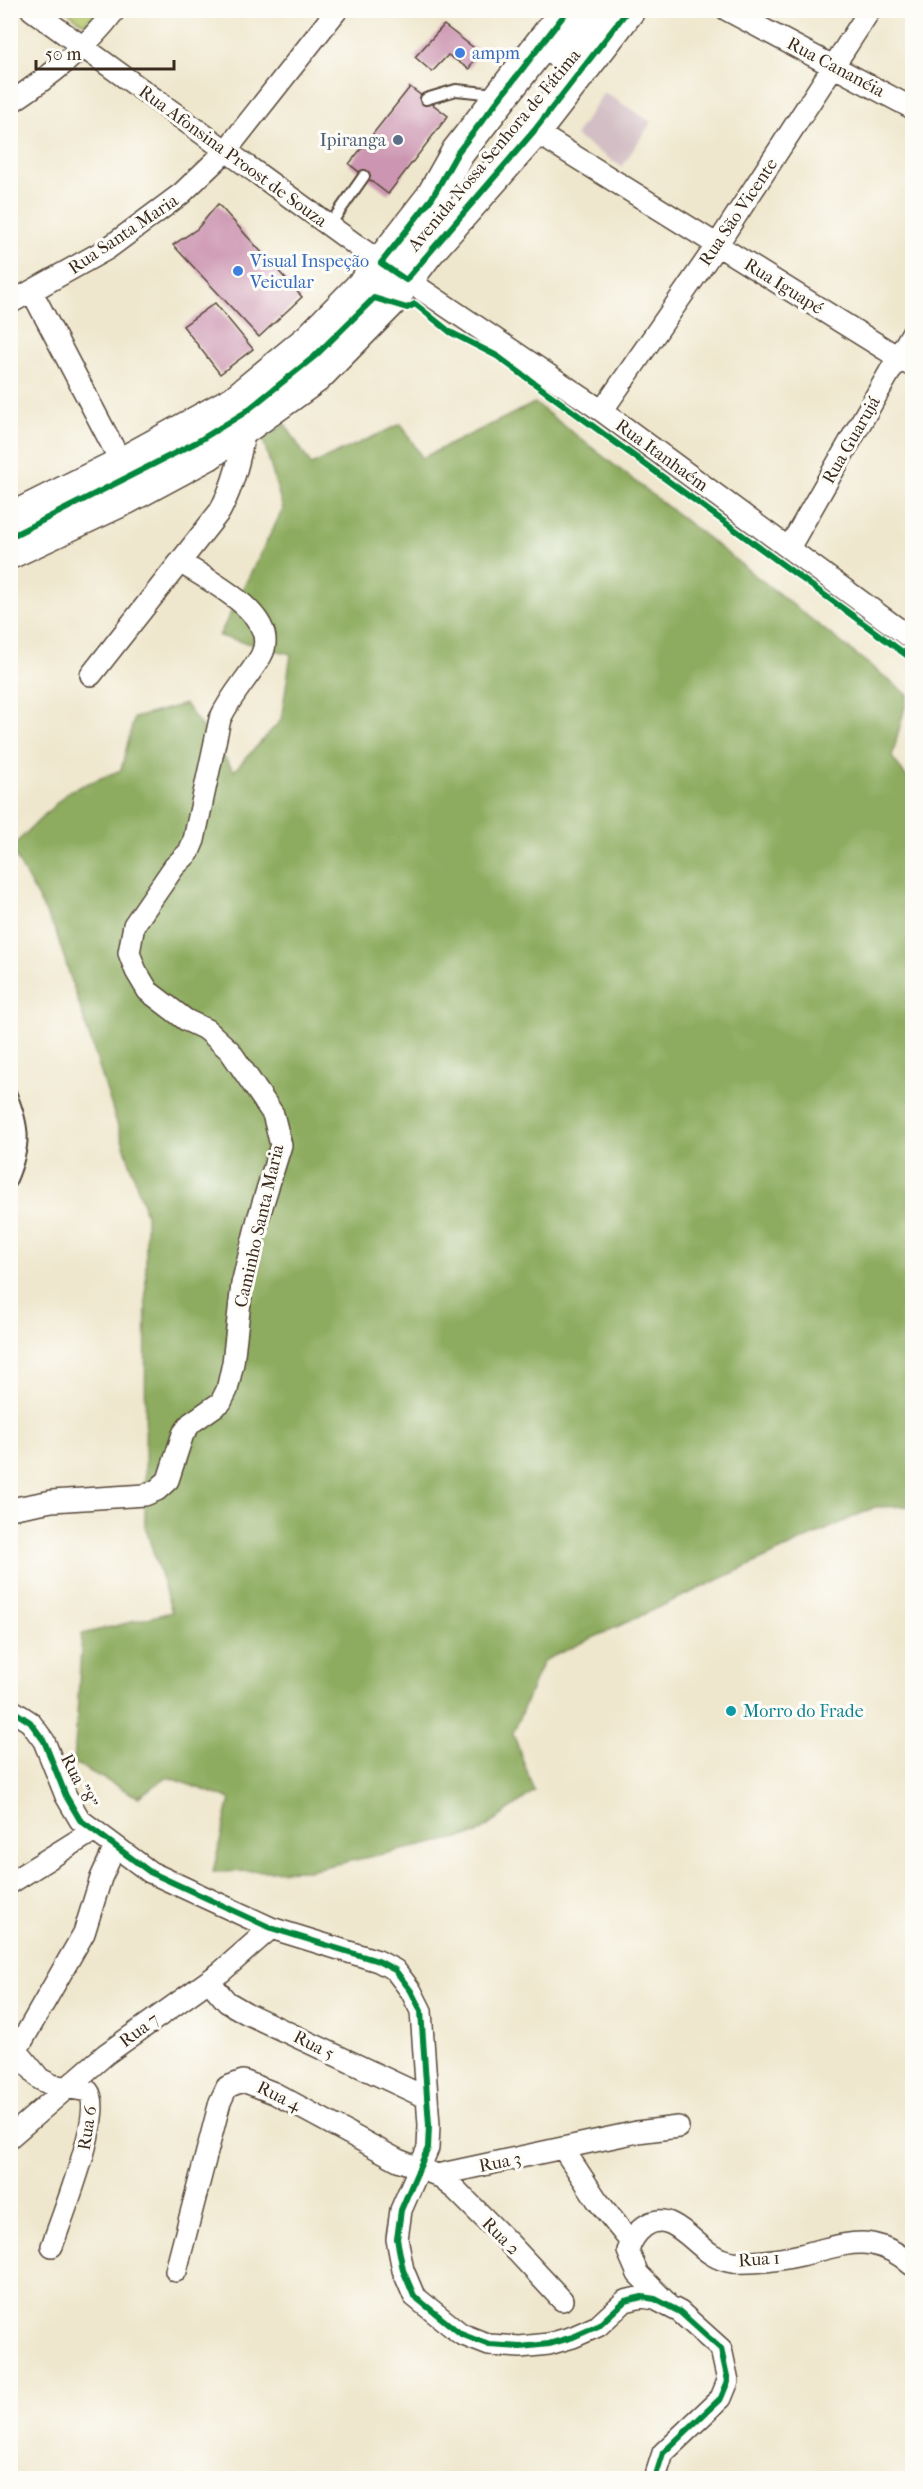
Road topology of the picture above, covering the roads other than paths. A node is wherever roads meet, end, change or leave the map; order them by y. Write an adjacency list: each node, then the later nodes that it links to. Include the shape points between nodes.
1 (32, 10): 9 (street, Rua Afonsina Proost de Souza)
2 (115, 10): 9 (street)
3 (337, 10): 16 (street, Rua Santa Maria)
4 (568, 10): 11 (main road, Avenida Nossa Senhora de Fátima)
5 (596, 10): 18 (main road, via 506,122)
6 (628, 10): 15 (main road, Avenida Nossa Senhora de Fátima)
7 (727, 10): 10 (street, Rua Cananéia)
8 (870, 10): 10 (street, Rua São Vicente)
9 (83, 47): 13 (street); 16 (street, Rua Afonsina Proost de Souza)
10 (835, 66): 14 (street, Rua Cananéia); 20 (street, Rua São Vicente)
11 (502, 95): 12 (lane, via 456,90); 18 (main road, Avenida Nossa Senhora de Fátima, via 458,152)
12 (426, 99)
13 (10, 103)
14 (912, 108)
15 (534, 131): 20 (street, Rua Iguapé); 21 (main road, Avenida Nossa Senhora de Fátima)
16 (225, 153): 19 (street, Rua Afonsina Proost de Souza); 22 (street, Rua Santa Maria, via 143,224)
17 (364, 176): 19 (lane)
18 (432, 198): 21 (main road, Avenida Nossa Senhora de Fátima)
19 (329, 226): 21 (street, Rua Afonsina Proost de Souza)
20 (717, 245): 25 (street, Rua Iguapé); 26 (street, Rua São Vicente)
21 (394, 271): 26 (street, Rua Itanhaém); 27 (main road, Avenida Nossa Senhora de Fátima, via 381,310 316,376); 28 (main road, Avenida Nossa Senhora de Fátima, via 365,284 310,340 235,402)
22 (32, 292): 23 (street, Rua Santa Maria); 28 (street)
23 (10, 303)
24 (912, 333): 25 (street, Rua Guarujá)
25 (906, 362): 30 (street, Rua Guarujá)
26 (602, 411): 30 (street, Rua Itanhaém)
27 (245, 428): 31 (main road, Avenida Nossa Senhora de Fátima, via 207,454 127,497); 32 (street, via 231,491)
28 (122, 464): 29 (main road, Avenida Nossa Senhora de Fátima)
29 (10, 520)
30 (789, 548): 33 (street, Rua Itanhaém)
31 (10, 552)
32 (180, 562): 34 (street); 37 (street, Caminho Santa Maria, via 249,609 264,631 266,644 220,718 189,852 134,925 129,953 148,991 186,1020 207,1030 230,1051 273,1114 281,1145 242,1284 227,1390 221,1402 191,1423 183,1434 168,1480 145,1495 52,1501)
33 (912, 639)
34 (91, 675)
35 (10, 1092): 36 (lane, via 23,1123 18,1163)
36 (10, 1182)
37 (10, 1509)
38 (10, 1709): 39 (street, Rua "8", via 30,1722 44,1741 66,1796 80,1820)
39 (93, 1831): 40 (street, Rua "8"); 41 (street)
40 (123, 1853): 42 (street, Rua "8", via 150,1872); 44 (street, via 101,1878 84,1934)
41 (10, 1883)
42 (271, 1928): 43 (street, Rua 7); 46 (street, Rua "8", via 378,1961 395,1970 421,2011)
43 (208, 1981): 45 (street, Rua 7, via 131,2035); 46 (street, Rua 5, via 227,2002 246,2013)
44 (14, 2057): 45 (street, Rua 6, via 40,2079)
45 (69, 2087): 48 (street, Rua 7); 52 (street, Rua 6, via 88,2091 93,2108 83,2154)
46 (427, 2098): 50 (street, Rua "8")
47 (678, 2127): 49 (street, Rua 3, via 637,2132)
48 (10, 2137)
49 (564, 2150): 50 (street, Rua 3); 51 (street, via 591,2193)
50 (428, 2172): 54 (street, Rua 4, via 253,2083 236,2083 228,2087 220,2102); 55 (street, Rua 2, via 456,2190); 56 (street, Rua "8", via 401,2210 397,2239 403,2270 414,2296 461,2334 489,2345 549,2344 598,2326 625,2301 642,2297)
51 (630, 2241): 53 (street, Rua 1, via 642,2226 658,2221 671,2223 705,2250 727,2261 759,2261 870,2243); 56 (street, via 628,2251 638,2274)
52 (52, 2246)
53 (912, 2265)
54 (176, 2271)
55 (562, 2300)
56 (672, 2307): 57 (street, via 721,2349 728,2381 721,2398 663,2453)
57 (655, 2478)

